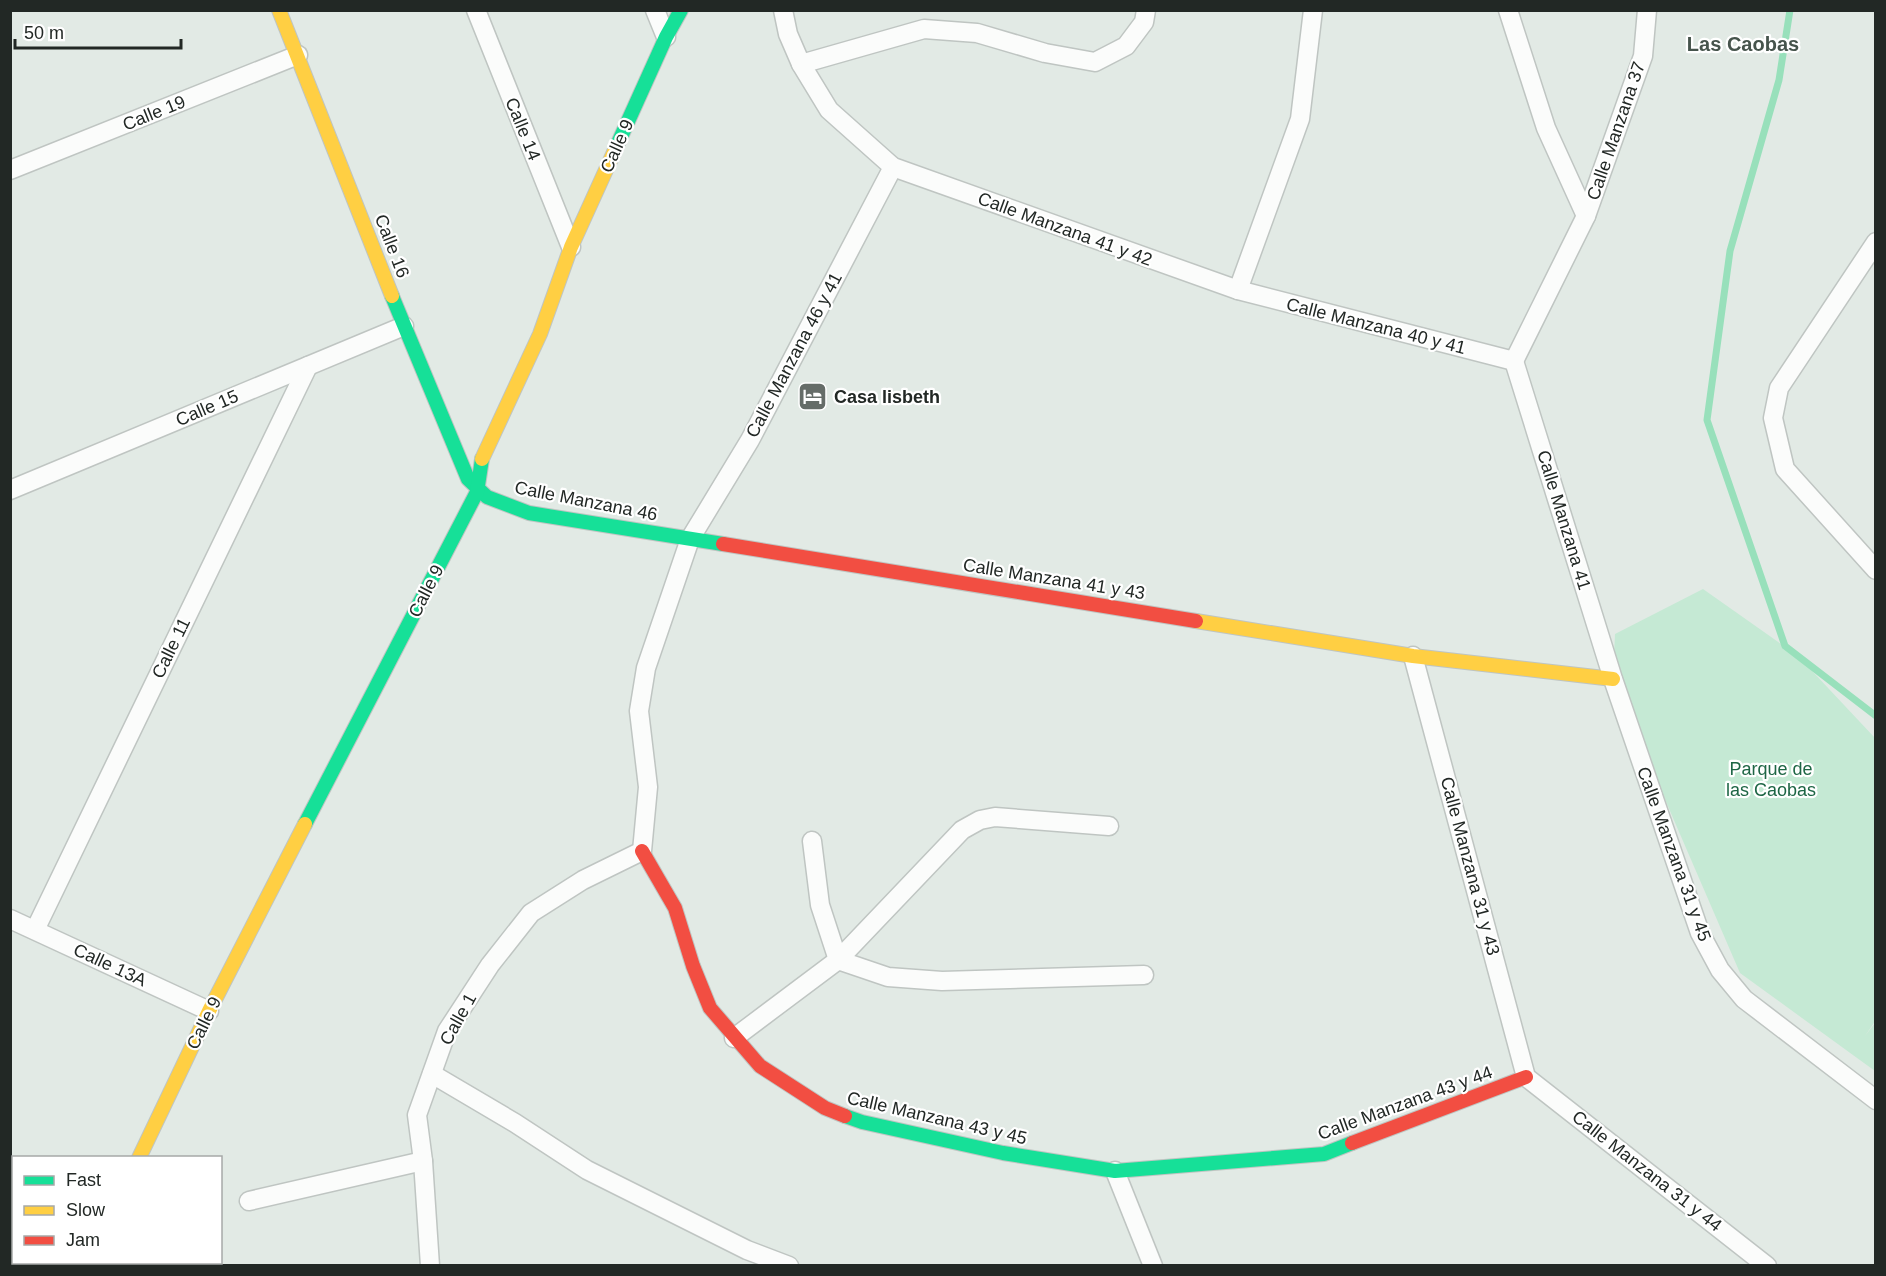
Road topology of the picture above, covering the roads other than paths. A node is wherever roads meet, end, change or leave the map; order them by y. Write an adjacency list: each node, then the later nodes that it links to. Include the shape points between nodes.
1 (279, 10): 11 (street, Calle 16)
2 (476, 10): 17 (street, Calle 14)
3 (656, 10): 10 (street)
4 (681, 10): 10 (street, Calle 9)
5 (783, 10): 12 (street)
6 (1146, 10): 12 (street, via 1144,22 1126,46 1095,62 1044,53 977,33 924,29)
7 (1313, 10): 18 (street, via 1300,118)
8 (1508, 10): 15 (street, via 1546,128)
9 (1647, 10): 15 (street, Calle Manzana 37, via 1643,56)
10 (666, 37): 17 (street, Calle 9)
11 (298, 55): 14 (street, Calle 19); 19 (street, Calle 16)
12 (801, 64): 13 (street, via 829,110)
13 (893, 167): 18 (street, Calle Manzana 41 y 42); 24 (street, Calle Manzana 46 y 41, via 750,440)
14 (10, 170)
15 (1586, 216): 20 (street, Calle Manzana 37)
16 (1875, 242): 25 (street, via 1779,388 1773,418 1785,469)
17 (571, 247): 23 (street, Calle 9, via 540,334 481,460)
18 (1238, 290): 20 (street, Calle Manzana 40 y 41)
19 (404, 326): 21 (street, Calle 15); 23 (street, Calle 16, via 468,479)
20 (1514, 361): 27 (street, Calle Manzana 41)
21 (308, 366): 22 (street, Calle 15); 32 (street, Calle 11)
22 (10, 490)
23 (477, 492): 24 (street, Calle Manzana 46, via 529,513); 35 (street, Calle 9)
24 (690, 539): 26 (street, Calle Manzana 41 y 43); 30 (street, Calle Manzana 46 y 41, via 658,627 639,711 648,787)
25 (1875, 570)
26 (1413, 656): 27 (street, Calle Manzana 41 y 43); 38 (street, Calle Manzana 31 y 43)
27 (1613, 679): 39 (street, Calle Manzana 31 y 45, via 1700,933 1720,970 1744,999)
28 (1109, 826): 33 (street, via 1009,817 980,820 962,831)
29 (812, 841): 33 (street, via 820,905)
30 (642, 851): 36 (street, Calle Manzana 43 y 45, via 675,908 710,1008); 37 (street, Calle 1, via 583,880 531,913 490,965 447,1031)
31 (10, 919): 32 (street, Calle 13A)
32 (35, 930): 35 (street, Calle 13A)
33 (837, 960): 34 (street, via 888,977 942,981); 36 (street)
34 (1144, 975)
35 (209, 1011): 40 (street, Calle 9)
36 (734, 1038): 42 (street, Calle Manzana 43 y 45, via 790,1088 825,1108 862,1122 1003,1154)
37 (432, 1074): 41 (street, Calle 1, via 417,1115); 45 (street, via 587,1170 747,1250)
38 (1526, 1077): 42 (street, Calle Manzana 43 y 44, via 1324,1154); 47 (street, Calle Manzana 31 y 44)
39 (1875, 1100)
40 (140, 1156)
41 (423, 1161): 43 (street); 44 (street, Calle 1)
42 (1115, 1171): 46 (street)
43 (249, 1201)
44 (430, 1266)
45 (789, 1266)
46 (1153, 1266)
47 (1767, 1266)

